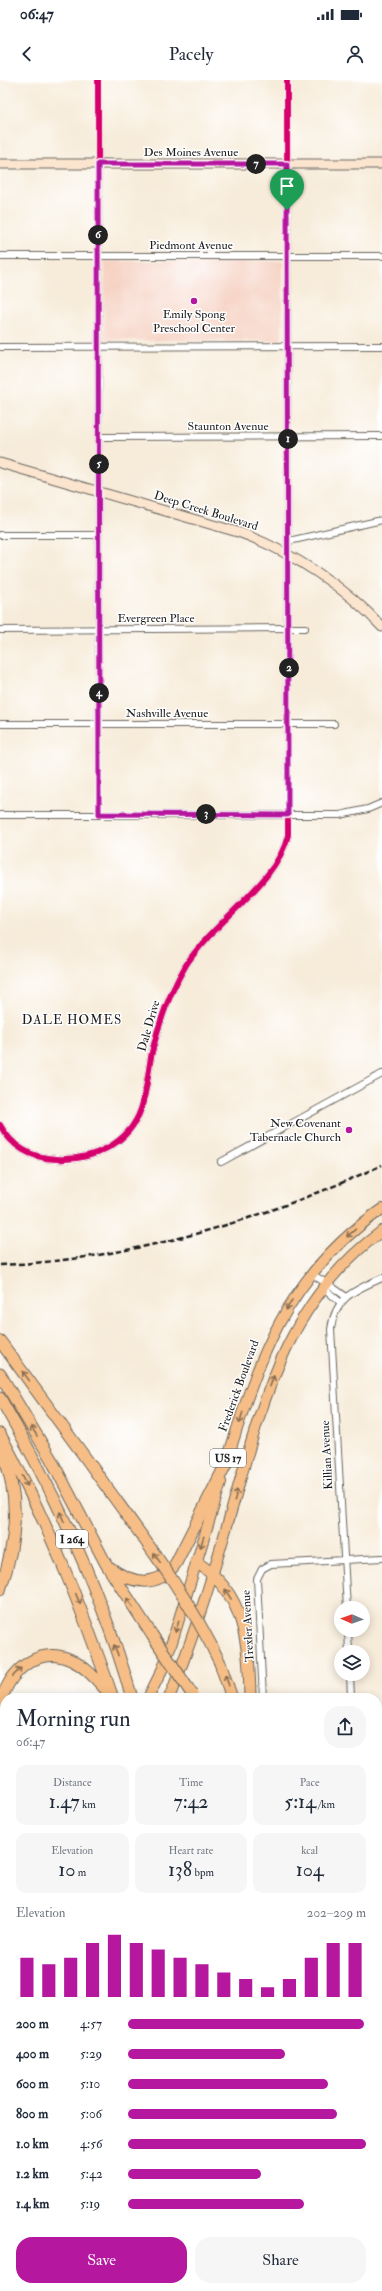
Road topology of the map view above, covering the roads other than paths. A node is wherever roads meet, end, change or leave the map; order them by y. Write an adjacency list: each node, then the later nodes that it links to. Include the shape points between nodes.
1 (98, 80): 4 (street)
2 (287, 80): 5 (street, Dale Drive)
3 (0, 164): 4 (street, Des Moines Avenue)
4 (98, 164): 5 (street, Des Moines Avenue); 8 (street)
5 (287, 164): 6 (street, Des Moines Avenue); 9 (street, Dale Drive)
6 (382, 164)
7 (0, 256): 8 (street, Piedmont Avenue)
8 (98, 256): 9 (street, Piedmont Avenue); 11 (street)
9 (287, 256): 10 (street, Piedmont Avenue); 12 (street, Dale Drive)
10 (382, 256)
11 (98, 346): 12 (street); 14 (street); 17 (street)
12 (287, 346): 13 (street); 16 (street, Dale Drive)
13 (382, 346)
14 (0, 347)
15 (382, 436): 16 (street, Staunton Avenue)
16 (288, 437): 17 (street, Staunton Avenue); 23 (street, Dale Drive)
17 (99, 438): 19 (street)
18 (0, 463): 19 (street, Deep Creek Boulevard)
19 (98, 492): 22 (street); 24 (street, Deep Creek Boulevard, via 241,533 275,546)
20 (382, 520): 23 (street)
21 (0, 535): 22 (street)
22 (99, 535): 29 (street)
23 (288, 541): 24 (street, Dale Drive)
24 (288, 554): 25 (street, Deep Creek Boulevard); 26 (street, Dale Drive)
25 (381, 623)
26 (289, 628): 27 (street, Evergreen Place); 29 (street, Evergreen Place); 32 (street, Dale Drive)
27 (305, 628)
28 (0, 630): 29 (street, Evergreen Place)
29 (99, 630): 30 (street)
30 (99, 723): 31 (street, Nashville Avenue); 32 (street, Nashville Avenue); 35 (street)
31 (0, 724)
32 (288, 724): 33 (street, Nashville Avenue); 37 (street, Dale Drive)
33 (334, 724)
34 (382, 803): 37 (street, via 340,815)
35 (99, 814): 36 (street); 37 (street)
36 (0, 815)
37 (288, 815): 39 (street, Dale Drive, via 286,846 278,863 205,939 173,989 157,1034 141,1110 124,1137 103,1151 91,1155 51,1159 19,1148)
38 (382, 1074): 40 (street)
39 (0, 1125)
40 (221, 1162)
41 (382, 1209): 43 (main road, Frederick Boulevard / US 17, one-way to 43, via 336,1246)
42 (382, 1231): 45 (main road, US 17, via 360,1249)
43 (311, 1273): 45 (street); 53 (main road, Frederick Boulevard / US 17, one-way to 53, via 290,1302 262,1356)
44 (382, 1278): 46 (street)
45 (326, 1285): 46 (street, via 333,1285); 47 (street, via 326,1290); 58 (main road, US 17, one-way to 45, via 256,1427 279,1361 303,1315)
46 (346, 1297): 47 (street)
47 (340, 1302): 55 (street, Killian Avenue, via 331,1329)
48 (0, 1341): 69 (highway, one-way to 48, bridge, via 205,1632 175,1582)
49 (0, 1374): 57 (highway, one-way to 49, via 51,1459)
50 (0, 1398): 65 (highway, I 264, one-way to 50, via 83,1563 38,1467)
51 (0, 1434): 64 (highway, I 264, one-way to 64, via 61,1558 81,1605)
52 (0, 1446): 59 (highway, via 11,1479 15,1509 12,1550)
53 (228, 1460): 56 (main road, Frederick Boulevard / US 17, one-way to 56); 57 (highway, via 176,1563 166,1574 153,1581 136,1582)
54 (382, 1558): 55 (street)
55 (344, 1560): 60 (street, Killian Avenue); 71 (street, Trexler Avenue, via 275,1564 262,1569 257,1579)
56 (196, 1562): 58 (highway); 66 (main road, Frederick Boulevard / US 17, one-way to 66, via 163,1668)
57 (106, 1564): 68 (highway, one-way to 57, bridge)
58 (213, 1573): 67 (main road, US 17); 70 (highway, one-way to 58, via 245,1631 228,1592)
59 (0, 1590)
60 (347, 1601)
61 (350, 1681): 72 (street)
62 (4, 1693): 63 (highway, one-way to 63, via 6,1685 19,1669 33,1660 49,1656 59,1656 78,1663)
63 (108, 1693)
64 (111, 1693)
65 (131, 1693)
66 (150, 1693)
67 (171, 1693)
68 (192, 1693)
69 (230, 1693)
70 (250, 1693)
71 (263, 1693)
72 (351, 1693)

